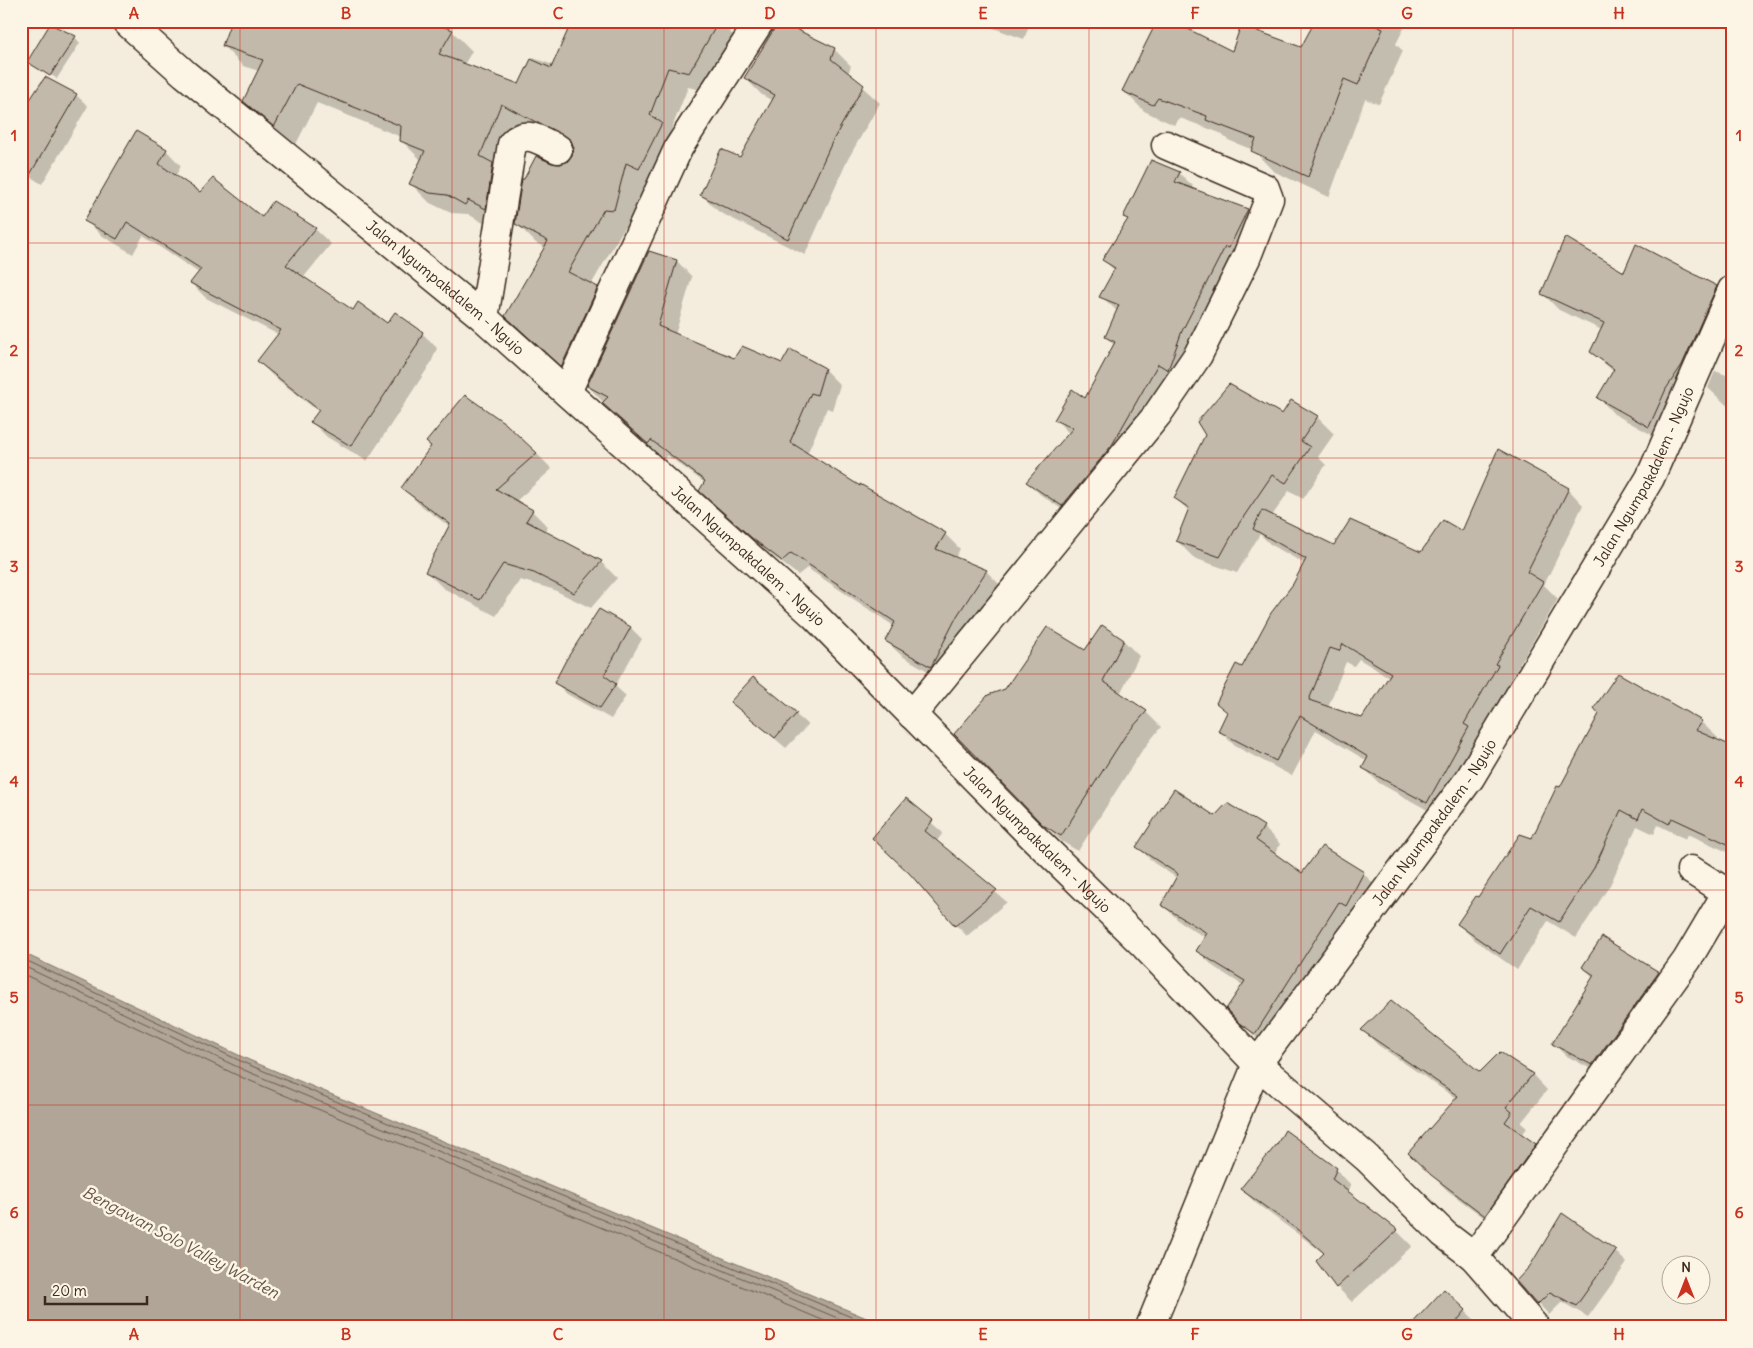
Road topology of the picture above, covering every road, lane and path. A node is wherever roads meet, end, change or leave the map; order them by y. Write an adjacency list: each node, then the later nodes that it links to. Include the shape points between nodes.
1 (126, 21): 6 (street, Jalan Ngumpakdalem - Ngujo, via 185,74)
2 (760, 21): 7 (street, via 679,147)
3 (1166, 145): 8 (street, via 1265,188 1269,200 1246,256 1198,355 1157,415)
4 (558, 149): 6 (street, via 528,135 518,137 512,144)
5 (1732, 290): 10 (street, Jalan Ngumpakdalem - Ngujo, via 1650,478 1470,778)
6 (484, 318): 7 (street, Jalan Ngumpakdalem - Ngujo)
7 (567, 392): 8 (street, Jalan Ngumpakdalem - Ngujo, via 814,615)
8 (912, 715): 10 (street, Jalan Ngumpakdalem - Ngujo, via 1145,946)
9 (1691, 870): 11 (street, via 1721,889 1722,901 1687,960)
10 (1257, 1064): 11 (street, via 1367,1158 1444,1234); 12 (street)
11 (1474, 1257): 13 (street)
12 (1150, 1327)
13 (1535, 1327)

